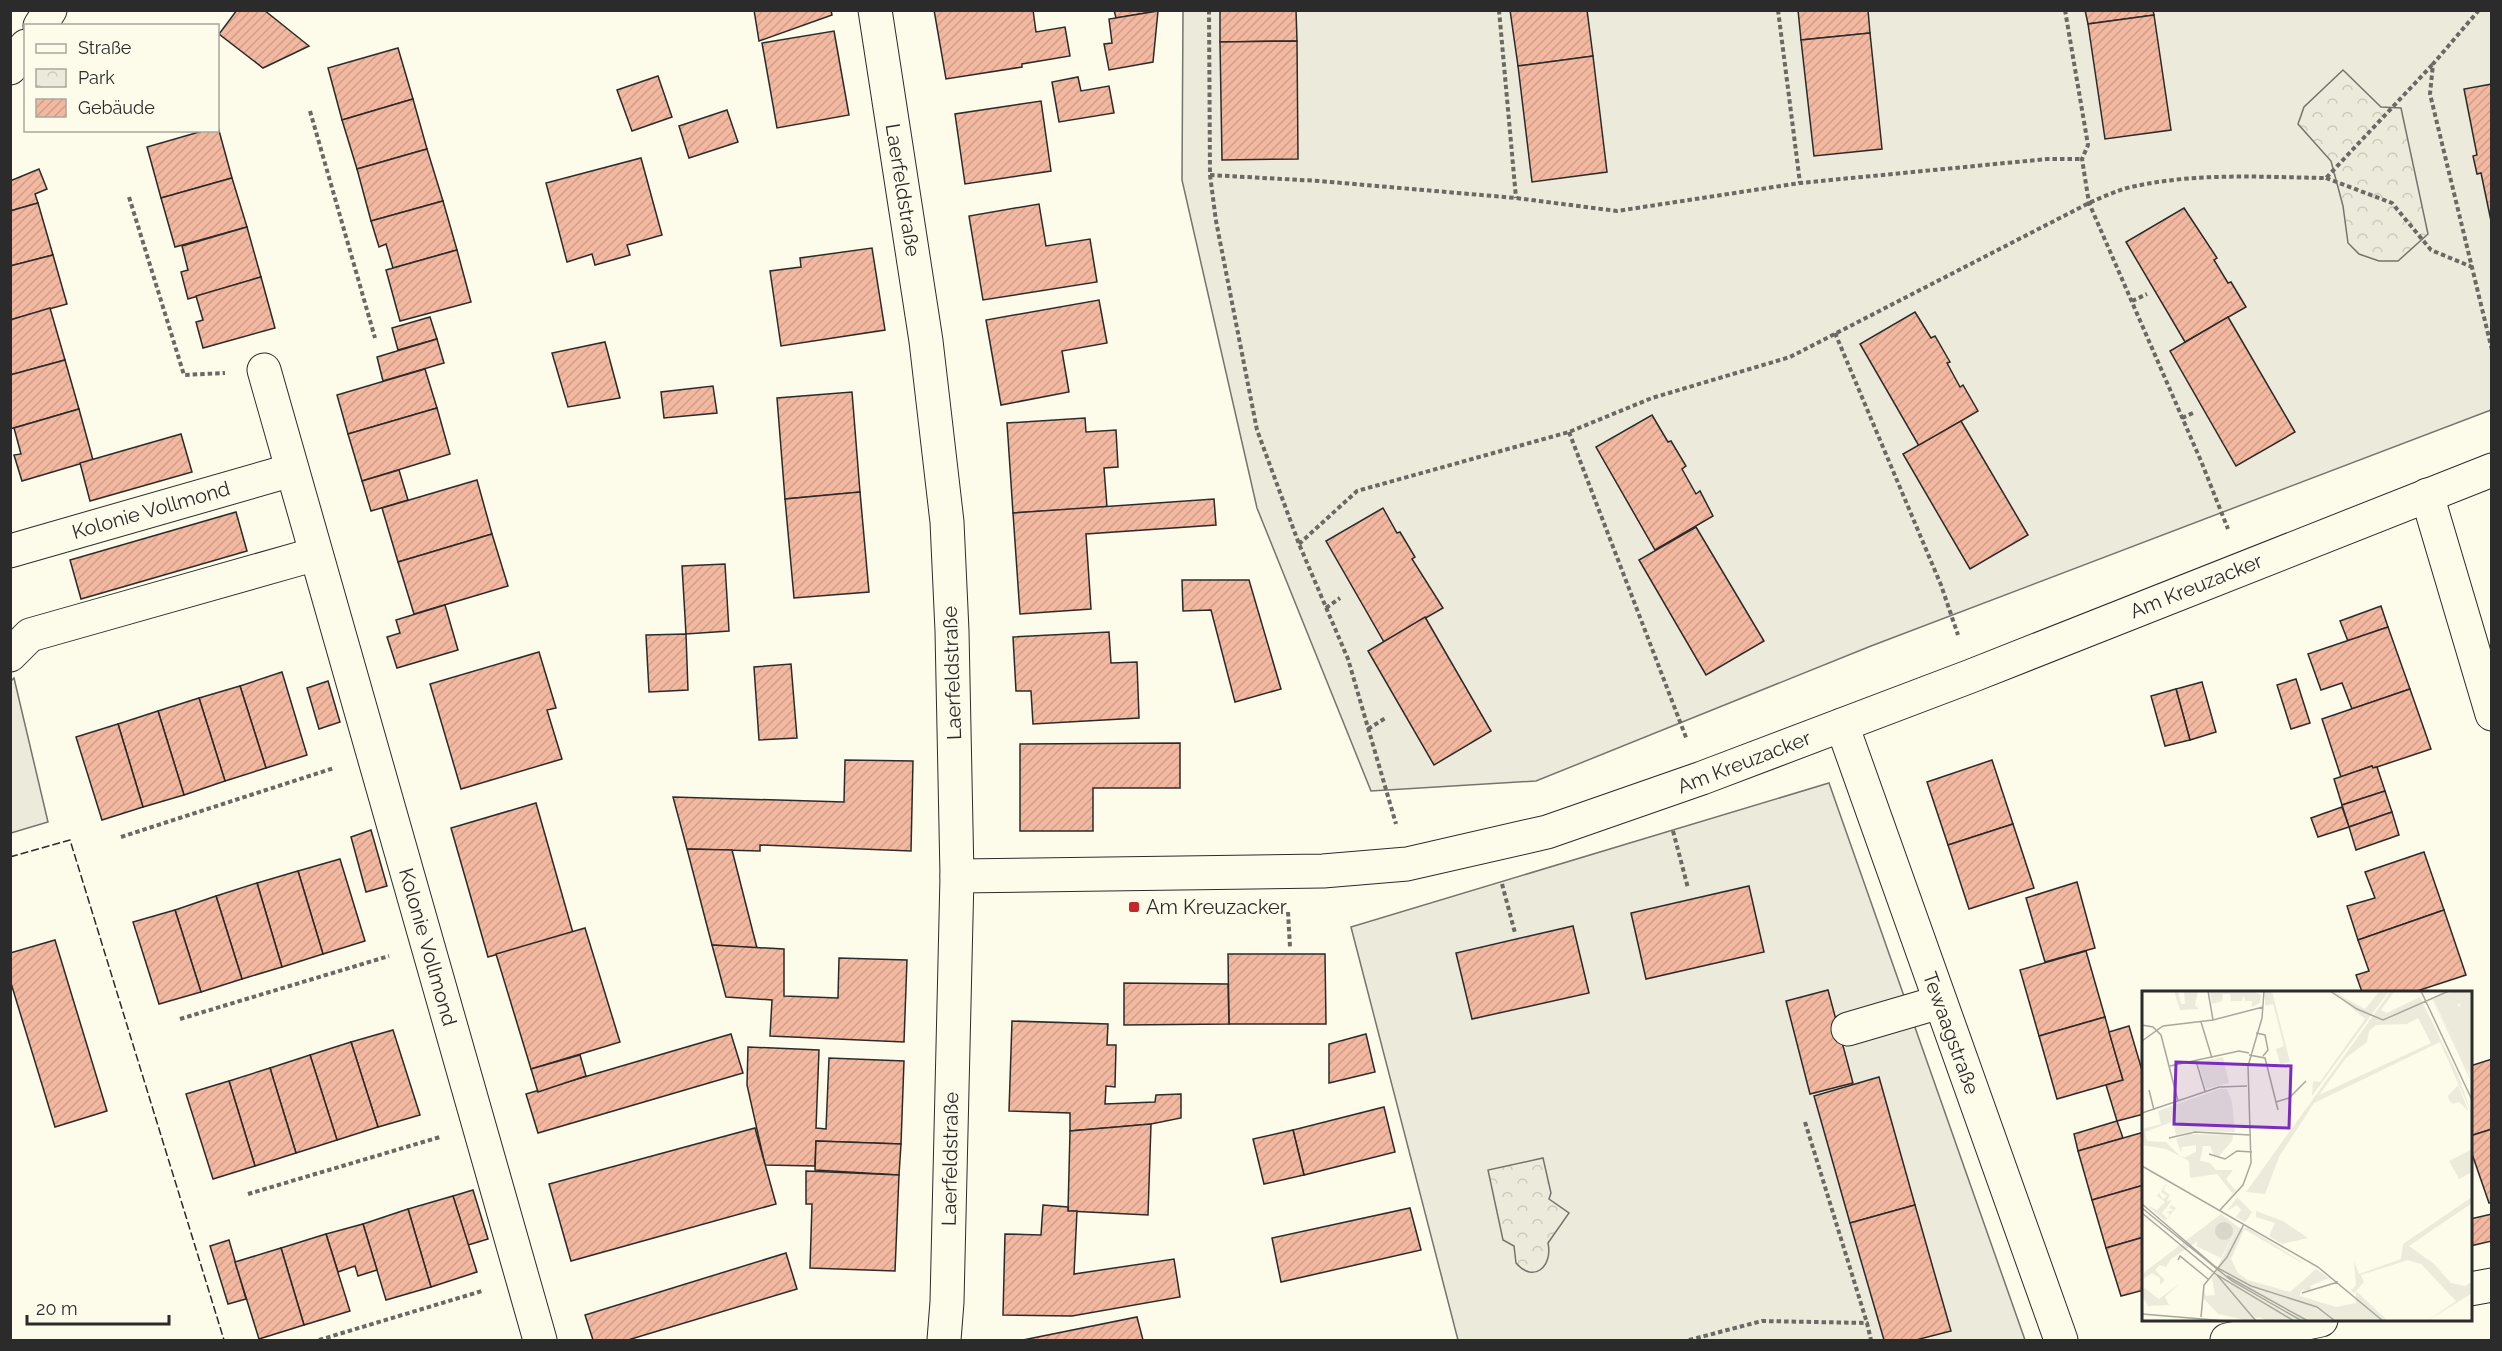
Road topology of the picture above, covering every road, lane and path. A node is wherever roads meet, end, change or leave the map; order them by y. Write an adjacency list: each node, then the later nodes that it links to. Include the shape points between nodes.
1 (51, 10): 8 (street)
2 (874, 10): 51 (street, Laerfeldstraße, via 926,341 947,522)
3 (1209, 10): 14 (path)
4 (1499, 10): 18 (path)
5 (1778, 10): 16 (path)
6 (2065, 10): 13 (path, via 2088,145)
7 (2480, 10): 10 (path)
8 (41, 24)
9 (24, 49): 11 (street)
10 (2433, 64): 15 (path); 20 (path, via 2430,94)
11 (10, 68)
12 (310, 111): 24 (path)
13 (2082, 159): 16 (path, via 2046,159); 19 (path)
14 (1210, 174): 18 (path); 34 (path, via 1257,430)
15 (2326, 178): 19 (path, via 2220,177 2169,181 2122,190); 20 (path, via 2392,203 2431,250)
16 (1800, 183): 18 (path, via 1617,210)
17 (129, 197): 26 (path, via 184,375)
18 (1516, 198)
19 (2089, 203): 22 (path); 23 (path)
20 (2473, 267): 25 (path)
21 (2147, 294): 22 (path)
22 (2132, 301): 28 (path)
23 (1835, 333): 29 (path, via 1790,357 1652,398); 39 (path)
24 (375, 338)
25 (2492, 350)
26 (264, 370): 30 (street, Kolonie Vollmond)
27 (2193, 413): 28 (path)
28 (2182, 418): 32 (path)
29 (1569, 432): 34 (path, via 1357,491); 43 (path)
30 (292, 470): 35 (street, Kolonie Vollmond); 36 (street, Kolonie Vollmond)
31 (2492, 470): 33 (street, Am Kreuzacker)
32 (2214, 495)
33 (2427, 495): 41 (street); 44 (street, Am Kreuzacker)
34 (1299, 544): 38 (path)
35 (10, 551)
36 (316, 554): 40 (street, via 30,635); 46 (street, Kolonie Vollmond)
37 (1340, 598): 38 (path)
38 (1326, 608): 45 (path, via 1348,659)
39 (1950, 609)
40 (10, 655)
41 (2492, 714)
42 (1388, 717): 45 (path)
43 (1678, 717)
44 (1842, 725): 47 (street, Am Kreuzacker); 55 (street, Tewaagstraße)
45 (1368, 729): 50 (path)
46 (374, 755): 48 (path); 54 (street, Kolonie Vollmond)
47 (1662, 792): 49 (street, Am Kreuzacker, via 1547,832); 52 (path)
48 (121, 837)
49 (1492, 845): 50 (street, Am Kreuzacker); 53 (path)
50 (1407, 864): 51 (street, Am Kreuzacker, via 1285,873)
51 (957, 876): 68 (street, Laerfeldstraße)
52 (1688, 888)
53 (1515, 933)
54 (428, 944): 56 (path); 59 (street, Kolonie Vollmond)
55 (1940, 1002): 57 (street); 71 (street, Tewaagstraße)
56 (180, 1019)
57 (1848, 1029)
58 (1805, 1122): 65 (path)
59 (479, 1125): 60 (path); 61 (street, Kolonie Vollmond)
60 (248, 1194)
61 (521, 1279): 66 (path); 67 (street, Kolonie Vollmond)
62 (2492, 1285): 63 (street)
63 (2472, 1289)
64 (2316, 1321): 72 (street)
65 (1867, 1323): 69 (path, via 1761,1322); 70 (path)
66 (319, 1341)
67 (540, 1341)
68 (944, 1341)
69 (1689, 1341)
70 (1871, 1341)
71 (2061, 1341)
72 (2227, 1341)

